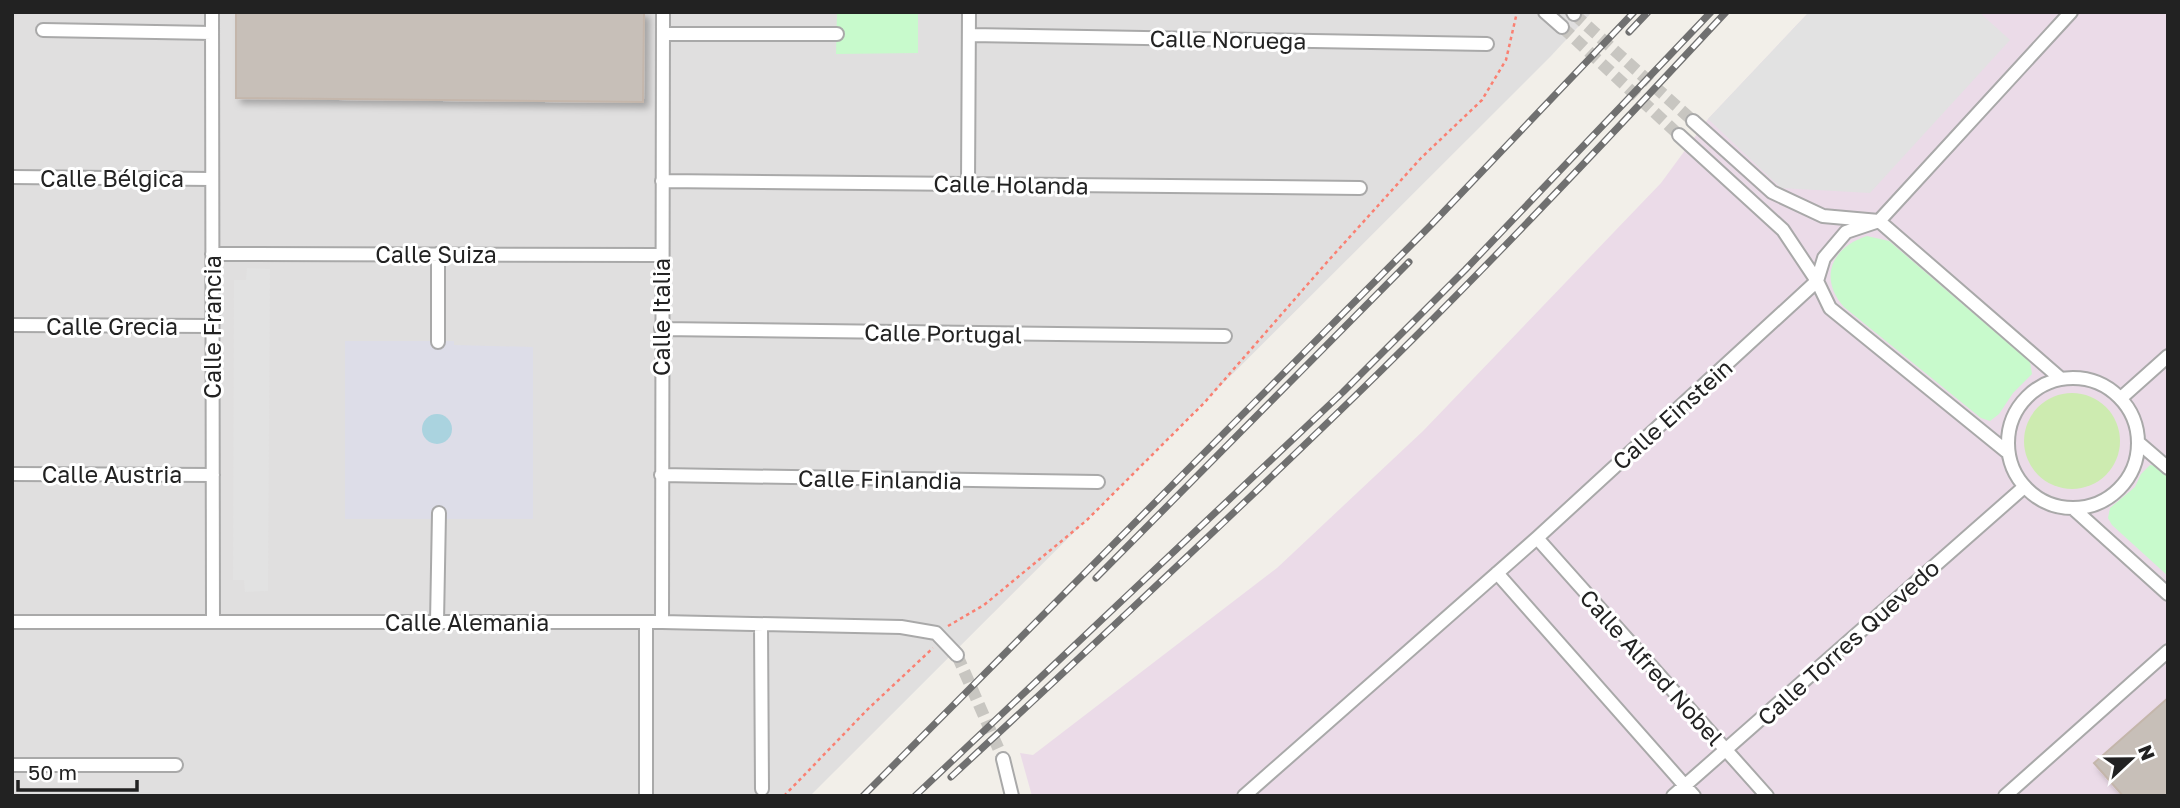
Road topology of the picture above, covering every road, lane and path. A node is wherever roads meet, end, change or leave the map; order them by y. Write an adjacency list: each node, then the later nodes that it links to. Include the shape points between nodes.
1 (212, 12): 9 (street, Calle Francia)
2 (663, 12): 10 (street, Calle Italia)
3 (969, 12): 12 (street)
4 (1517, 12): 53 (path, via 1506,60 1482,100 1412,168 1205,402 1087,520)
5 (1545, 12): 7 (street)
6 (2071, 12): 21 (street, Calle Einstein)
7 (1562, 27)
8 (43, 30): 9 (street)
9 (212, 33): 17 (street, Calle Francia)
10 (663, 34): 11 (street); 18 (street, Calle Italia)
11 (837, 34)
12 (969, 35): 13 (street, Calle Noruega); 19 (street)
13 (1487, 44)
14 (1693, 121): 21 (street, via 1772,192 1823,216)
15 (1679, 135): 25 (street, via 1783,230)
16 (12, 177): 17 (street, Calle Bélgica)
17 (211, 179): 22 (street, Calle Francia)
18 (662, 181): 19 (street, Calle Holanda); 24 (street, Calle Italia)
19 (968, 183): 20 (street, Calle Holanda)
20 (1360, 188)
21 (1879, 221): 25 (street, Calle Einstein, via 1846,232 1824,258); 32 (street)
22 (212, 254): 23 (street, Calle Suiza); 27 (street, Calle Francia)
23 (438, 254): 24 (street, Calle Suiza); 30 (street)
24 (661, 255): 28 (street, Calle Italia)
25 (1817, 281): 35 (street, via 1830,308); 44 (street, Calle Einstein)
26 (12, 325): 27 (street, Calle Grecia)
27 (212, 326): 38 (street, Calle Francia)
28 (661, 329): 29 (street, Calle Portugal); 39 (street, Calle Italia)
29 (1225, 336)
30 (438, 342)
31 (2168, 356): 33 (street)
32 (2060, 378): 33 (street, via 2093,380); 35 (street, via 2030,392 2011,418)
33 (2121, 398): 34 (street, via 2134,419)
34 (2139, 443): 36 (street); 42 (street, via 2130,476 2107,500)
35 (2007, 451): 41 (street)
36 (2168, 468)
37 (12, 474): 38 (street, Calle Austria)
38 (213, 475): 48 (street, Calle Francia)
39 (662, 475): 40 (street, Calle Finlandia); 51 (street, Calle Italia)
40 (1098, 482)
41 (2023, 488): 42 (street, via 2046,505); 56 (street, Calle Torres Quevedo)
42 (2075, 510): 46 (street)
43 (439, 513): 49 (street)
44 (1537, 538): 45 (street, Calle Einstein); 56 (street, Calle Alfred Nobel)
45 (1497, 573): 60 (street); 65 (street, Calle Einstein)
46 (2168, 594)
47 (12, 622): 48 (street, Calle Alemania)
48 (213, 622): 49 (street, Calle Alemania)
49 (437, 622): 50 (street, Calle Alemania)
50 (646, 622): 51 (street, Calle Alemania); 62 (street)
51 (662, 622): 52 (street, Calle Alemania)
52 (761, 625): 53 (street, Calle Alemania, via 921,629); 61 (street)
53 (939, 636): 55 (street); 63 (path)
54 (2168, 651): 69 (street)
55 (957, 655)
56 (1727, 750): 60 (street, Calle Torres Quevedo); 68 (street, Calle Alfred Nobel)
57 (1003, 759): 64 (street)
58 (12, 765): 59 (street)
59 (176, 765)
60 (1685, 785): 66 (street, Calle Torres Quevedo); 67 (street)
61 (762, 789)
62 (646, 796)
63 (784, 796)
64 (1012, 796)
65 (1244, 796)
66 (1673, 796)
67 (1694, 796)
68 (1767, 796)
69 (2005, 796)

